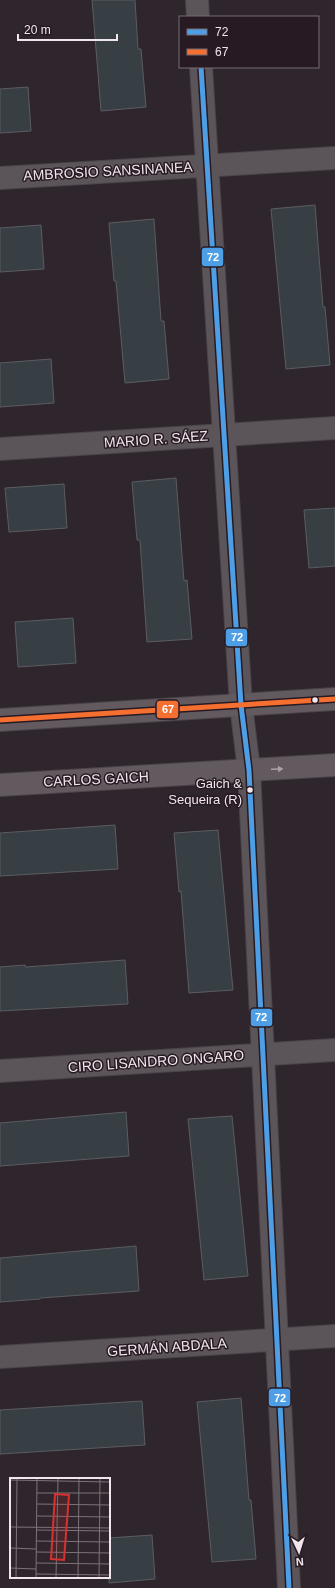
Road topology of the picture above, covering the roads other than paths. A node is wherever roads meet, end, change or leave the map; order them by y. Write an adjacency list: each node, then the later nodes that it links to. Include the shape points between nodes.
1 (197, 0): 2 (street)
2 (198, 16)
3 (201, 68): 5 (street)
4 (335, 158): 5 (street, AMBROSIO SANSINANEA)
5 (208, 165): 6 (street, AMBROSIO SANSINANEA); 8 (street)
6 (0, 178)
7 (335, 428): 8 (street, MARIO R. SÁEZ)
8 (224, 435): 9 (street, MARIO R. SÁEZ); 11 (street)
9 (0, 449)
10 (335, 699): 11 (street)
11 (241, 705): 12 (street); 14 (street)
12 (0, 720)
13 (335, 765): 14 (street, CARLOS GAICH, one-way to 13)
14 (249, 770): 15 (street, CARLOS GAICH); 17 (street)
15 (0, 785)
16 (335, 1050): 17 (street, CIRO LISANDRO ONGARO)
17 (263, 1055): 18 (street, CIRO LISANDRO ONGARO); 20 (street)
18 (0, 1071)
19 (335, 1336): 20 (street, GERMÁN ABDALA)
20 (277, 1340): 21 (street, GERMÁN ABDALA); 22 (street)
21 (0, 1357)
22 (289, 1588)

